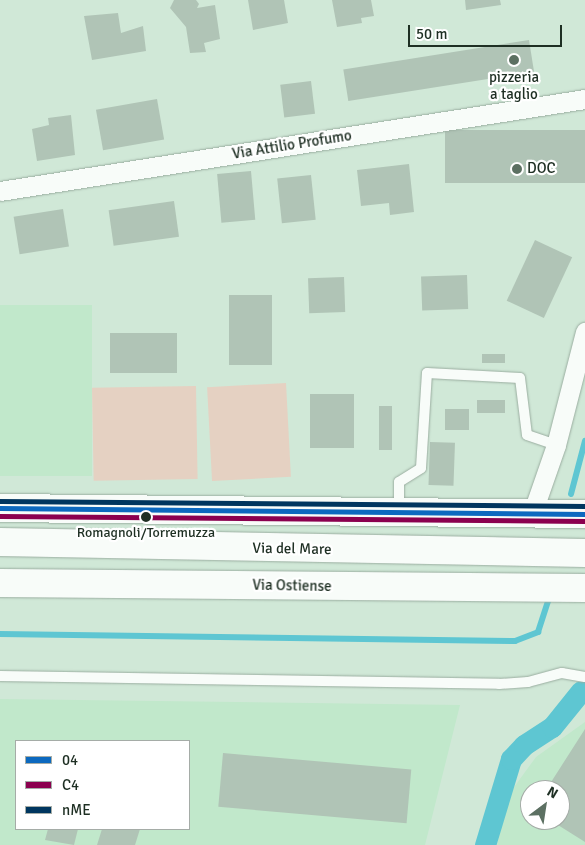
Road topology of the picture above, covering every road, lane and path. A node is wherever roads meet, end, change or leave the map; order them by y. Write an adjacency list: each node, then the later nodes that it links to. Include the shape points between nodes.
1 (585, 99): 2 (street, Via Attilio Profumo)
2 (0, 191)
3 (585, 332): 4 (street)
4 (556, 445): 6 (lane, via 527,435 520,378 427,374 421,468 399,482); 7 (street)
5 (0, 508): 6 (main road)
6 (399, 512): 7 (main road)
7 (532, 514): 8 (main road)
8 (585, 514)
9 (0, 542): 10 (main road, Via del Mare)
10 (585, 552)
11 (0, 583): 12 (main road, Via Ostiense)
12 (585, 588)
13 (0, 676): 14 (lane, via 499,684 528,682 562,673)
14 (585, 677)

